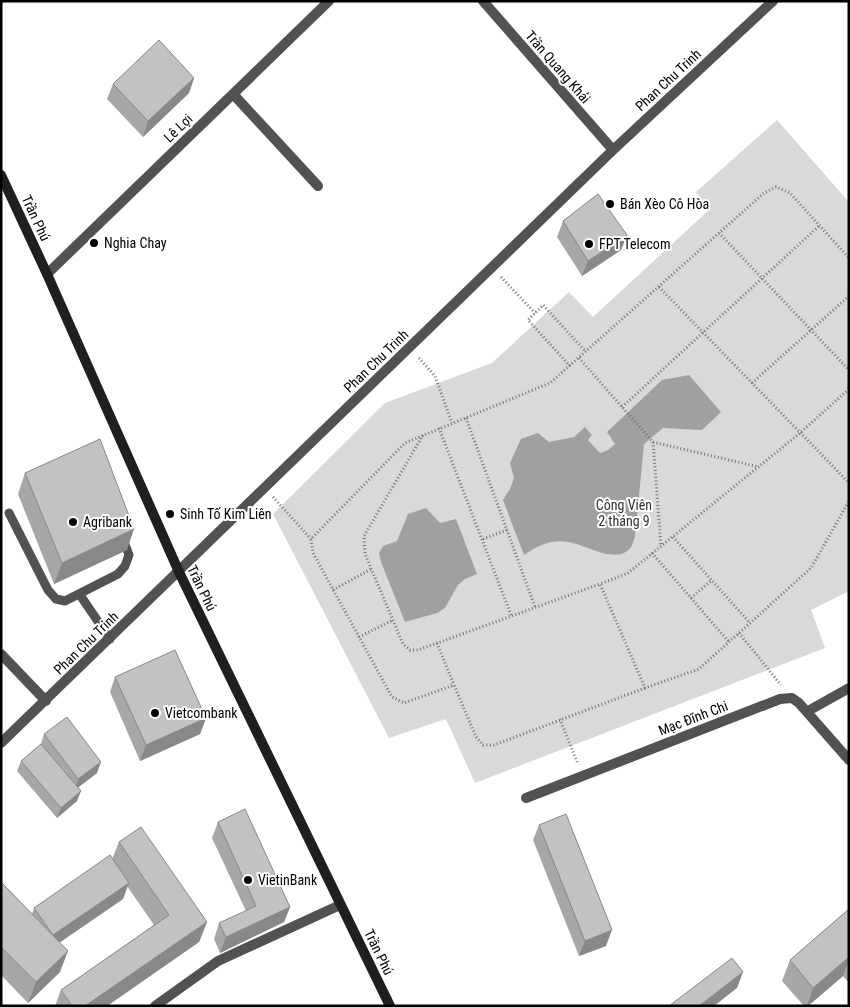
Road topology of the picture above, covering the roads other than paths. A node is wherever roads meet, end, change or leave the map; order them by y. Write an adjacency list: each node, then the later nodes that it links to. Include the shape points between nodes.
1 (329, 1): 4 (street, Lê Lợi)
2 (483, 1): 5 (street, Trần Quang Khải)
3 (773, 1): 5 (street, Phan Chu Trinh)
4 (234, 94): 7 (street); 8 (street, Lê Lợi)
5 (613, 150): 11 (street, Phan Chu Trinh)
6 (1, 175): 8 (street, Trần Phú)
7 (318, 186)
8 (47, 274): 11 (street, Trần Phú)
9 (9, 514): 12 (lane, via 48,590 56,599 65,601)
10 (120, 531): 12 (lane, via 129,555 125,566 118,574)
11 (179, 572): 13 (street, Phan Chu Trinh); 21 (street, Trần Phú)
12 (80, 594): 13 (lane)
13 (110, 639): 16 (street, Phan Chu Trinh)
14 (1, 654): 16 (street)
15 (849, 688): 17 (street)
16 (46, 701): 18 (street, Phan Chu Trinh)
17 (808, 711): 19 (street, Mạc Đĩnh Chi); 20 (street, Mạc Đĩnh Chi, via 792,698 780,699)
18 (1, 743)
19 (849, 760)
20 (526, 798)
21 (340, 905): 22 (street, via 218,961); 23 (street, Trần Phú)
22 (155, 1006)
23 (390, 1006)

